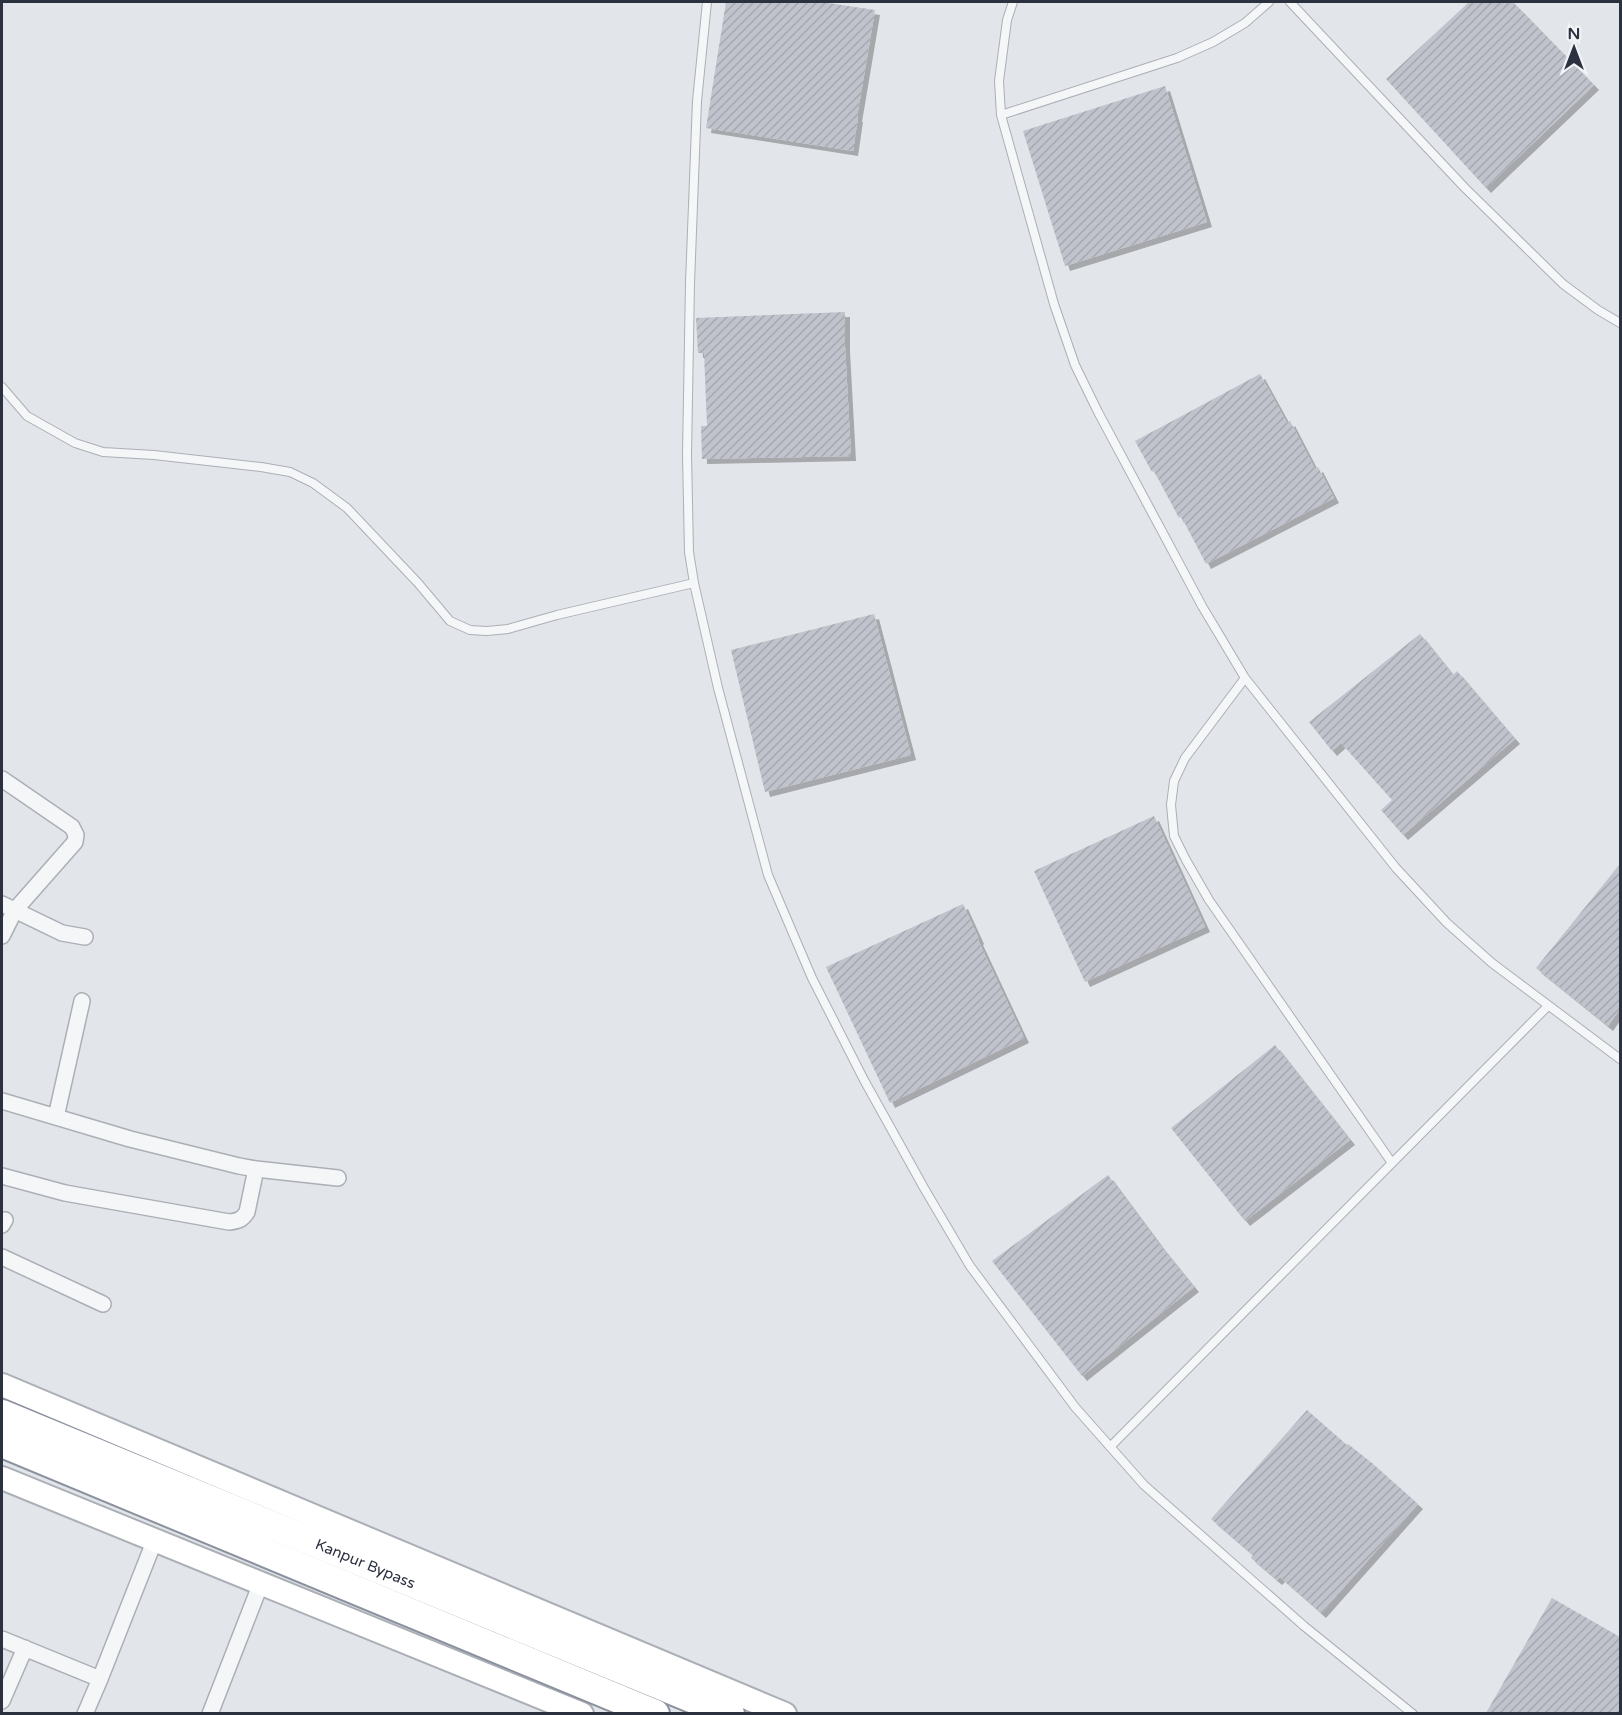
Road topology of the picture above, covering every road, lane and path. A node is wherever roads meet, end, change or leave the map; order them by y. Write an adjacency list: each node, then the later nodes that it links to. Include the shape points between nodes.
1 (707, 2): 8 (lane, via 697,101 690,283 687,454 689,552)
2 (1013, 2): 5 (lane, via 999,81)
3 (1269, 2): 5 (lane, via 1245,23 1177,58)
4 (1290, 2): 6 (lane, via 1465,188 1563,284)
5 (1001, 115): 9 (lane, via 1075,365 1202,606)
6 (1620, 323)
7 (2, 387): 8 (lane, via 27,416 103,452 261,467 290,472 313,483 347,508 450,621 470,630 507,629)
8 (694, 583): 28 (lane, via 768,875 812,978 864,1080 970,1266 1075,1407)
9 (1245, 678): 15 (lane, via 1396,868 1447,923); 19 (lane, via 1185,758 1174,781 1174,836 1209,900)
10 (2, 779): 11 (street, via 72,827 76,835 75,842)
11 (8, 907): 12 (street); 13 (street, via 62,933)
12 (2, 936)
13 (85, 937)
14 (82, 1001): 18 (street)
15 (1548, 1006): 16 (lane); 19 (lane)
16 (1620, 1059)
17 (2, 1101): 18 (street)
18 (56, 1117): 20 (street)
19 (1392, 1163): 28 (lane)
20 (256, 1170): 21 (street, via 247,1212 243,1218 229,1222 65,1193); 22 (street)
21 (2, 1176)
22 (338, 1178)
23 (2, 1257): 24 (street)
24 (103, 1304)
25 (2, 1385): 41 (main road)
26 (2, 1414): 40 (highway, Kanpur Bypass)
27 (2, 1443): 39 (highway, Kanpur Bypass)
28 (1110, 1446): 42 (lane, via 1144,1485 1304,1626)
29 (2, 1478): 30 (main road)
30 (154, 1542): 31 (main road); 34 (street)
31 (261, 1583): 37 (street); 38 (main road)
32 (2, 1639): 33 (street)
33 (25, 1648): 34 (street); 35 (street)
34 (100, 1679): 36 (street)
35 (2, 1701)
36 (85, 1713)
37 (210, 1713)
38 (582, 1713)
39 (656, 1713)
40 (730, 1713)
41 (785, 1713)
42 (1413, 1713)

